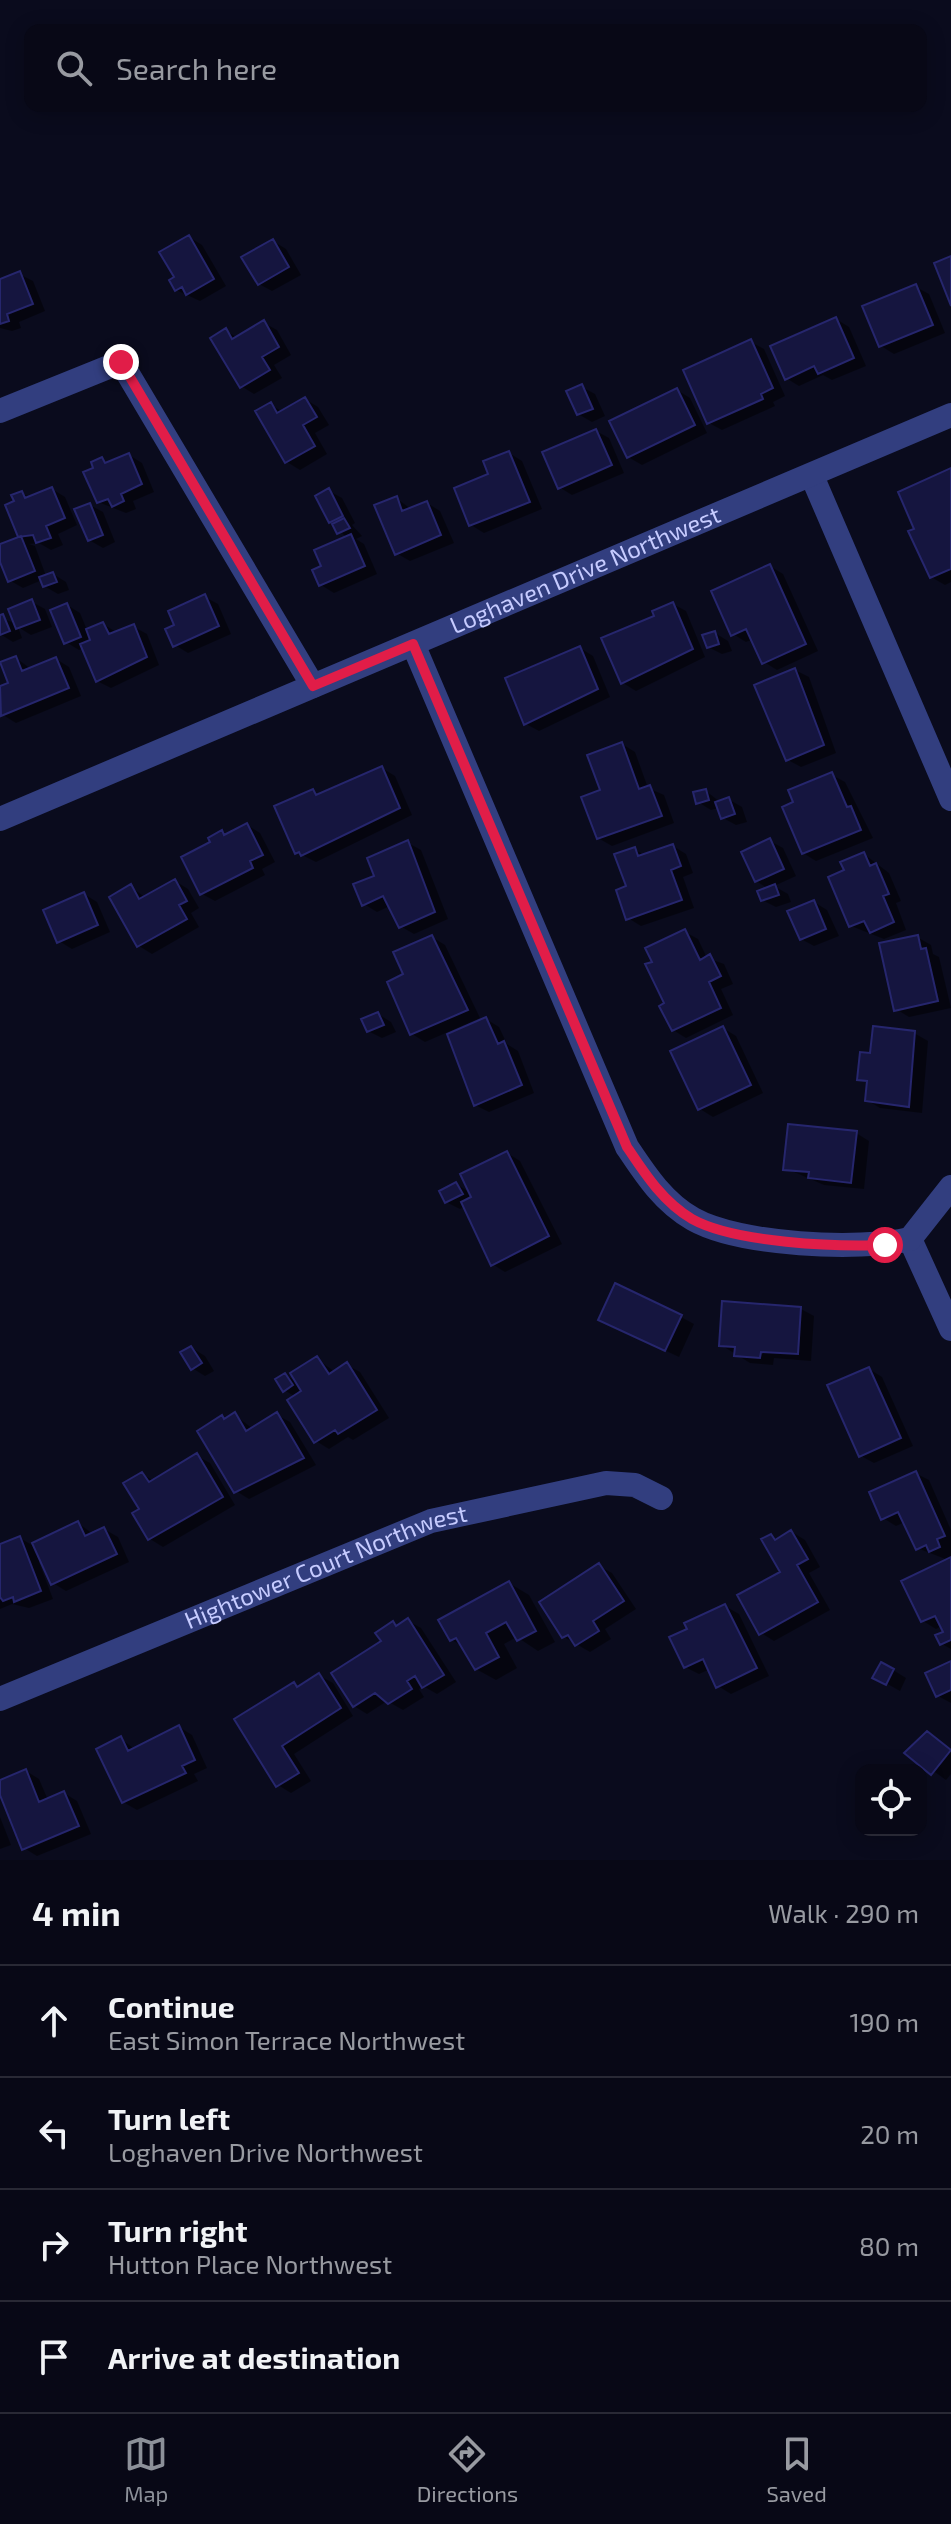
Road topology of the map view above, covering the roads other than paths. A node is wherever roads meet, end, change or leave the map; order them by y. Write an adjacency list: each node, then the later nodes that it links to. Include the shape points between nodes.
1 (0, 411): 5 (street, via 121,362)
2 (951, 415): 3 (street, Loghaven Drive Northwest)
3 (812, 476): 4 (street, Loghaven Drive Northwest); 6 (street)
4 (413, 644): 5 (street, Loghaven Drive Northwest); 9 (street, via 627,1147 646,1177 693,1219 722,1231 857,1246)
5 (313, 686): 7 (street, Loghaven Drive Northwest)
6 (951, 799)
7 (0, 819)
8 (951, 1187): 9 (street)
9 (910, 1239): 10 (street)
10 (951, 1329)
11 (661, 1498): 12 (street, Hightower Court Northwest, via 635,1485 606,1483 431,1521)
12 (0, 1699)

